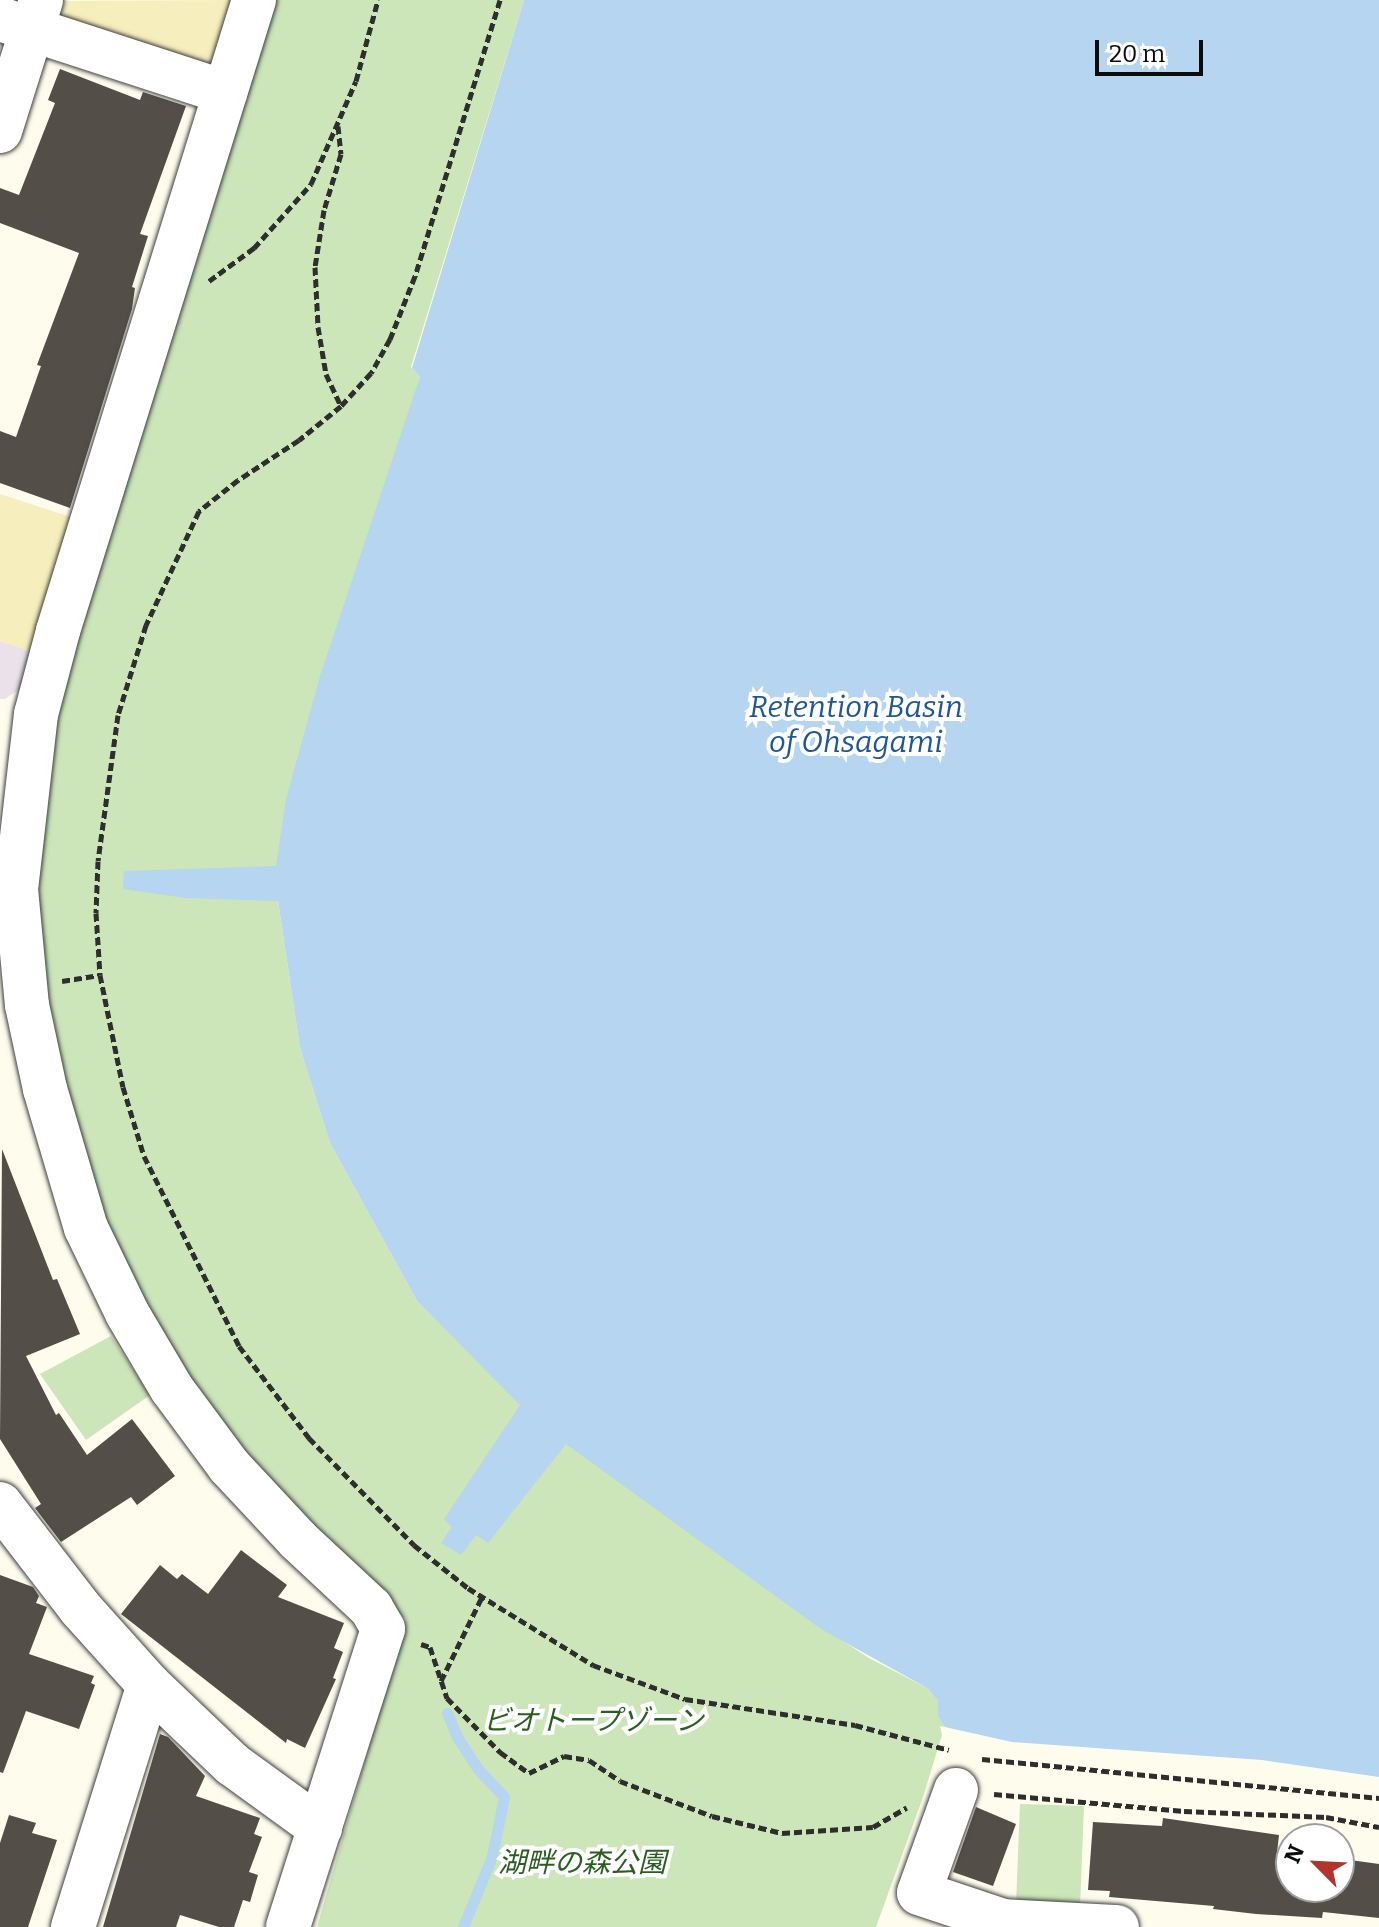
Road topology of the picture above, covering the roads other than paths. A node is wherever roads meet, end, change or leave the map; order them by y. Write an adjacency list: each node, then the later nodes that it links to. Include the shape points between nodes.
1 (254, 0): 3 (street)
2 (25, 16): 3 (street); 4 (street)
3 (225, 92): 5 (street)
4 (0, 131)
5 (18, 713): 6 (street)
6 (8, 888): 10 (street, via 45,1089 86,1228 127,1313 172,1389 229,1466 371,1608 383,1629)
7 (3, 1518): 8 (street)
8 (149, 1685): 10 (street, via 232,1764); 12 (street)
9 (964, 1767): 11 (street, via 919,1893)
10 (320, 1828): 13 (street)
11 (1002, 1924): 14 (street)
12 (73, 1927)
13 (288, 1927)
14 (1117, 1927)

